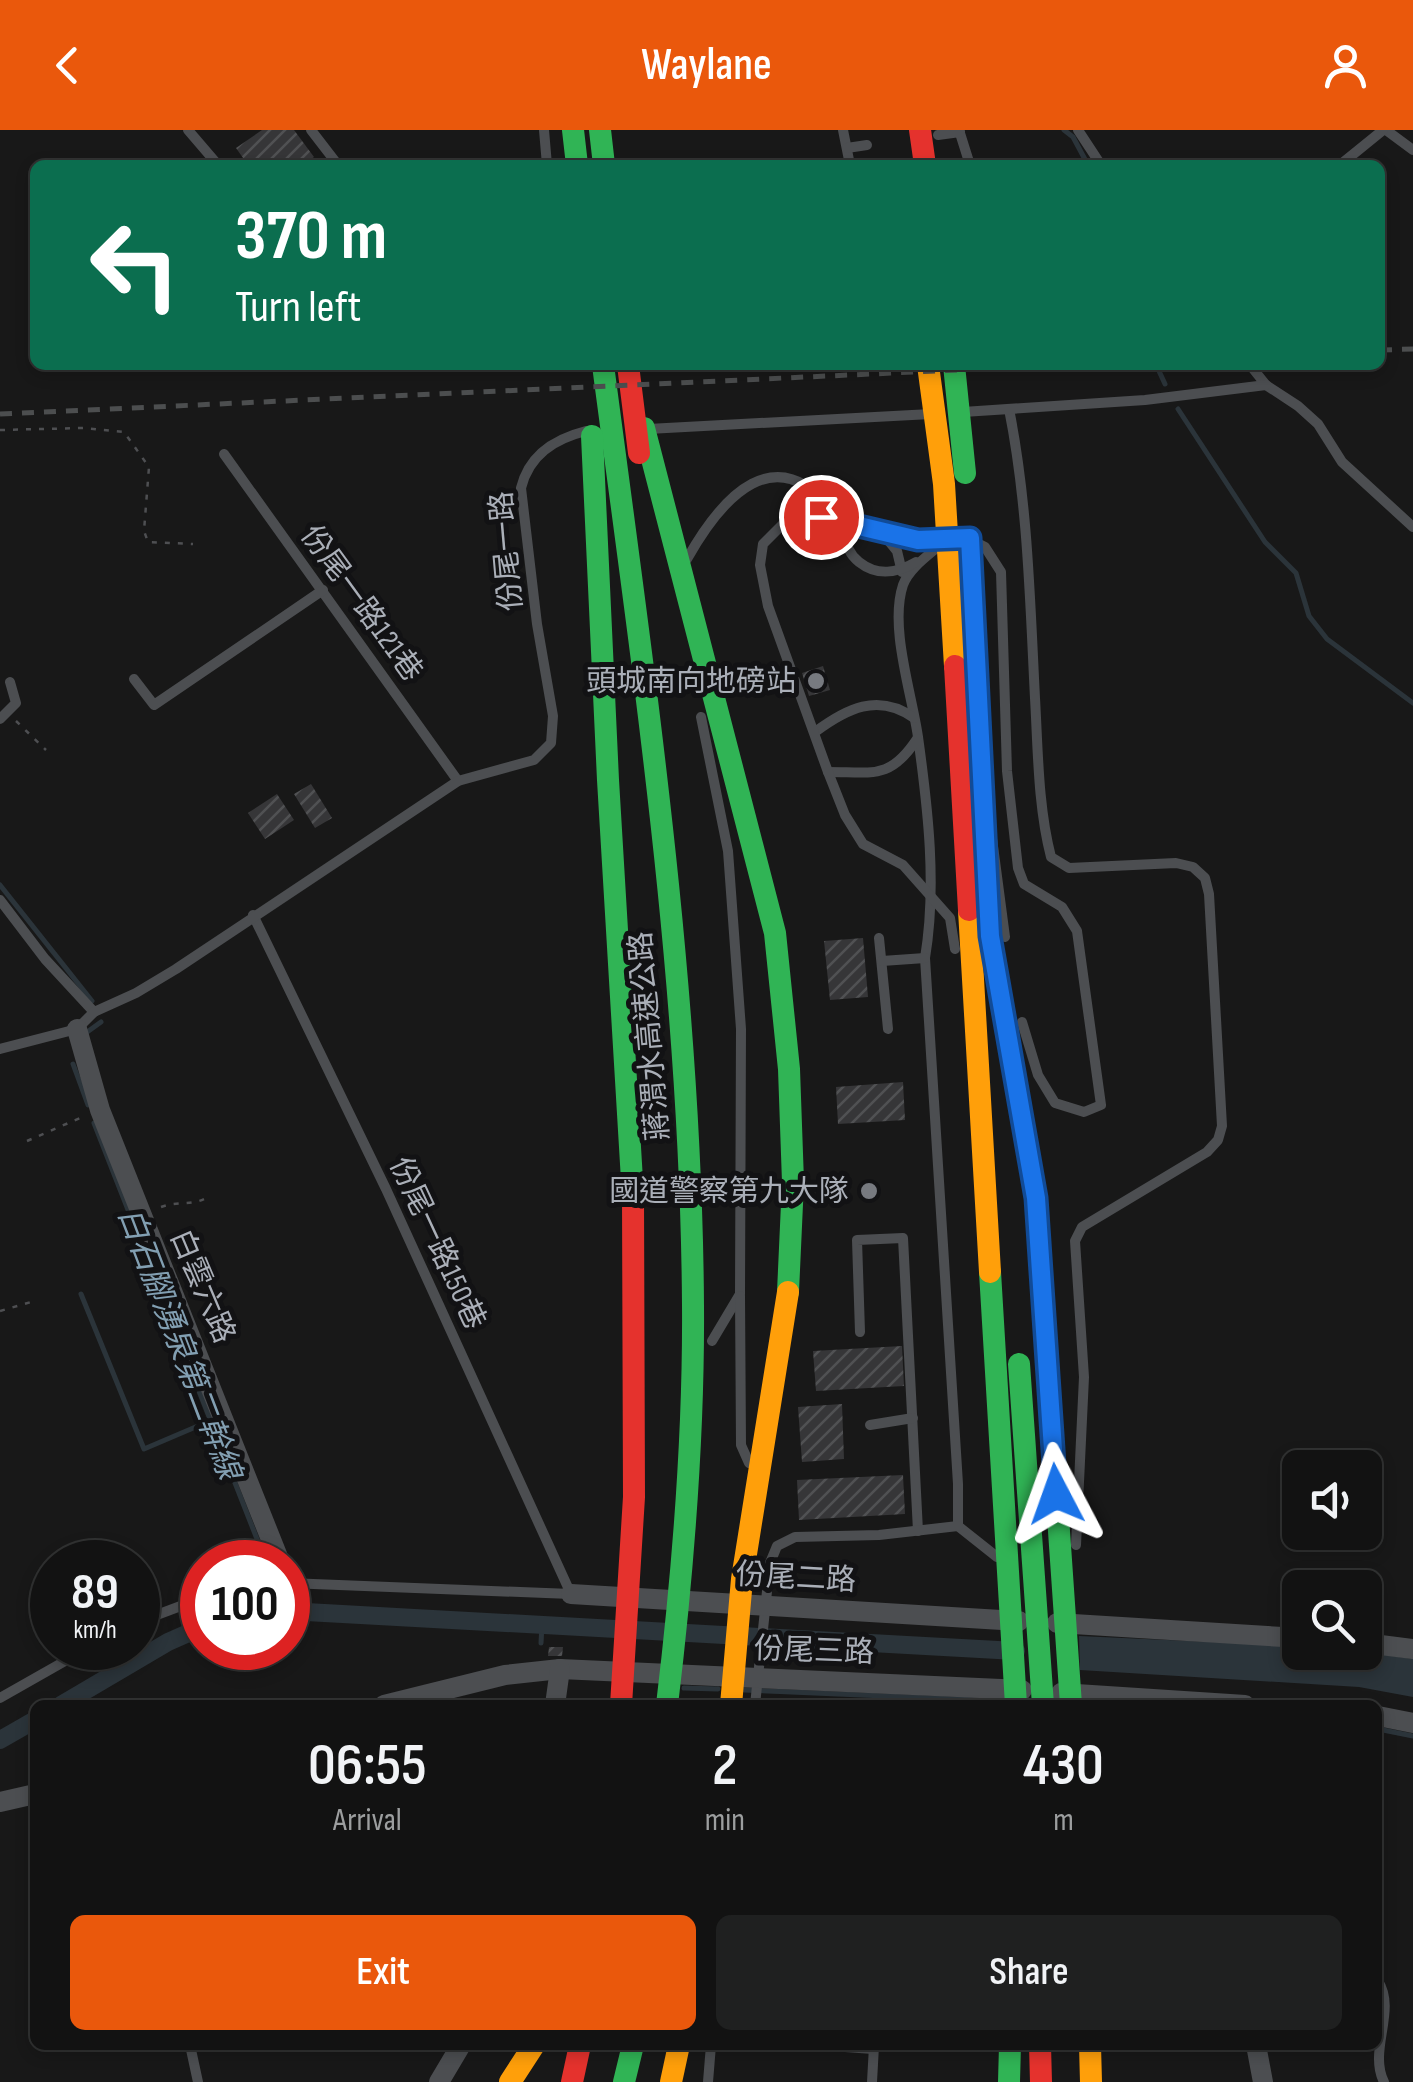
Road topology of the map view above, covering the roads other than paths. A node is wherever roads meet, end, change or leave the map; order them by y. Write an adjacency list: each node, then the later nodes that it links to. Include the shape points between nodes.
1 (188, 130): 14 (lane)
2 (311, 130): 15 (lane)
3 (544, 130): 16 (lane)
4 (572, 130): 17 (highway)
5 (600, 130): 18 (highway)
6 (843, 130): 12 (lane)
7 (1078, 130): 22 (lane)
8 (1385, 130): 13 (lane); 23 (lane)
9 (960, 131): 10 (lane); 21 (lane)
10 (929, 133): 20 (highway)
11 (867, 146): 12 (lane)
12 (846, 148): 19 (lane)
13 (1413, 150)
14 (214, 160)
15 (334, 160)
16 (547, 160)
17 (575, 160)
18 (603, 160)
19 (849, 160)
20 (926, 160)
21 (969, 160)
22 (1099, 160)
23 (1346, 160)
24 (588, 370): 94 (highway, via 633,1186 634,1497)
25 (604, 370): 80 (highway, 蔣渭水高速公路, via 660,815 690,1179)
26 (629, 370): 32 (highway)
27 (929, 370): 37 (highway)
28 (955, 370): 37 (highway, via 961,424)
29 (1254, 370): 30 (lane)
30 (1266, 385): 31 (lane, 份尾一路); 35 (lane, via 1318,424 1342,462)
31 (1010, 410): 53 (lane, 份尾一路, via 583,432 542,450 525,470 521,488 553,716 550,744 534,760); 78 (lane, via 1020,461 1052,857 1082,869 1176,863 1206,878 1222,1126 1208,1152 1082,1227 1075,1241 1084,1377)
32 (643, 446): 39 (highway); 70 (highway, 蔣渭水高速公路, via 703,1049)
33 (224, 454): 42 (lane, 份尾一路121巷)
34 (840, 520): 36 (lane); 39 (lane, via 802,481 766,479 713,516); 40 (lane, via 843,541 858,561 880,572); 50 (lane, via 793,514 763,544 760,565 768,606)
35 (1413, 527)
36 (880, 531): 37 (lane, via 918,540); 40 (lane)
37 (958, 539): 38 (lane); 58 (highway); 61 (lane, via 986,546 1001,572 1006,771 1018,868 1024,884 1062,907 1077,931 1101,1105 1084,1112 1055,1103 1038,1075); 62 (highway)
38 (925, 557): 40 (lane); 41 (lane)
39 (681, 569): 43 (highway)
40 (902, 570): 41 (lane)
41 (904, 583): 49 (lane, via 900,623)
42 (323, 590): 45 (lane, via 154,705); 53 (lane, 份尾一路121巷)
43 (692, 609): 44 (lane); 74 (highway, via 775,933 788,1068 794,1182 787,1306)
44 (686, 647)
45 (134, 680)
46 (10, 682): 48 (lane, via 16,703)
47 (698, 702): 68 (lane, via 728,851 739,988)
48 (4, 716)
49 (915, 718): 50 (lane, via 876,704 842,712); 51 (lane)
50 (815, 732): 52 (lane)
51 (918, 738): 52 (lane, via 902,762 876,772); 54 (lane)
52 (828, 772): 54 (lane, via 864,844 903,866)
53 (458, 781): 56 (lane, 份尾一路)
54 (932, 897): 59 (lane); 62 (lane, via 950,918 958,968)
55 (0, 900): 63 (lane)
56 (253, 915): 63 (lane, 份尾一路, via 176,969); 82 (lane, 份尾一路150巷)
57 (879, 938): 60 (lane)
58 (998, 940): 67 (highway); 97 (highway, via 1036,1198)
59 (925, 958): 60 (lane); 75 (lane)
60 (882, 961): 64 (lane)
61 (1017, 1004)
62 (974, 1007): 79 (highway)
63 (94, 1012): 65 (lane, 份尾一路)
64 (888, 1029)
65 (77, 1030): 66 (lane); 77 (street, 白雲六路, via 100,1110)
66 (0, 1049)
67 (1014, 1286)
68 (740, 1294): 70 (lane); 74 (lane, via 742,1444)
69 (860, 1332): 72 (lane, via 857,1240 903,1238)
70 (712, 1340): 80 (highway, 蔣渭水高速公路, via 711,1484)
71 (1018, 1345): 96 (highway)
72 (913, 1418): 73 (lane); 76 (lane)
73 (870, 1425)
74 (756, 1482): 90 (highway)
75 (958, 1526): 76 (lane); 79 (lane)
76 (918, 1531): 91 (lane, via 785,1540 772,1554)
77 (272, 1540)
78 (1076, 1558)
79 (1006, 1565): 95 (highway)
80 (691, 1575): 88 (highway, 蔣渭水高速公路)
81 (310, 1584): 82 (lane, 份尾二路)
82 (571, 1594): 83 (street, 份尾二路, via 1078,1616)
83 (1282, 1636)
84 (1382, 1645): 85 (street)
85 (1413, 1649)
86 (560, 1669): 92 (street, 份尾三路, via 504,1674); 93 (street); 98 (street, 份尾三路)
87 (49, 1670): 89 (lane)
88 (679, 1696)
89 (0, 1698)
90 (731, 1698)
91 (756, 1699)
92 (403, 1700)
93 (556, 1700)
94 (621, 1700)
95 (1016, 1700)
96 (1043, 1700)
97 (1071, 1700)
98 (1113, 1700)
99 (1382, 1717): 100 (street)
100 (1413, 1723)
101 (30, 1795): 102 (street)
102 (0, 1802)
103 (1382, 1988): 104 (lane)
104 (1382, 2025)
105 (191, 2050): 118 (lane)
106 (457, 2050): 119 (street)
107 (531, 2050): 120 (highway)
108 (579, 2050): 121 (highway)
109 (632, 2050): 122 (highway)
110 (678, 2050): 123 (highway)
111 (711, 2050): 124 (lane)
112 (874, 2050): 125 (lane)
113 (1010, 2050): 126 (highway)
114 (1040, 2050): 127 (highway)
115 (1090, 2050): 128 (highway)
116 (1257, 2050): 129 (street)
117 (1379, 2050): 130 (lane)
118 (198, 2082)
119 (439, 2082)
120 (510, 2082)
121 (572, 2082)
122 (624, 2082)
123 (671, 2082)
124 (708, 2082)
125 (872, 2082)
126 (1009, 2082)
127 (1041, 2082)
128 (1091, 2082)
129 (1263, 2082)
130 (1384, 2082)

